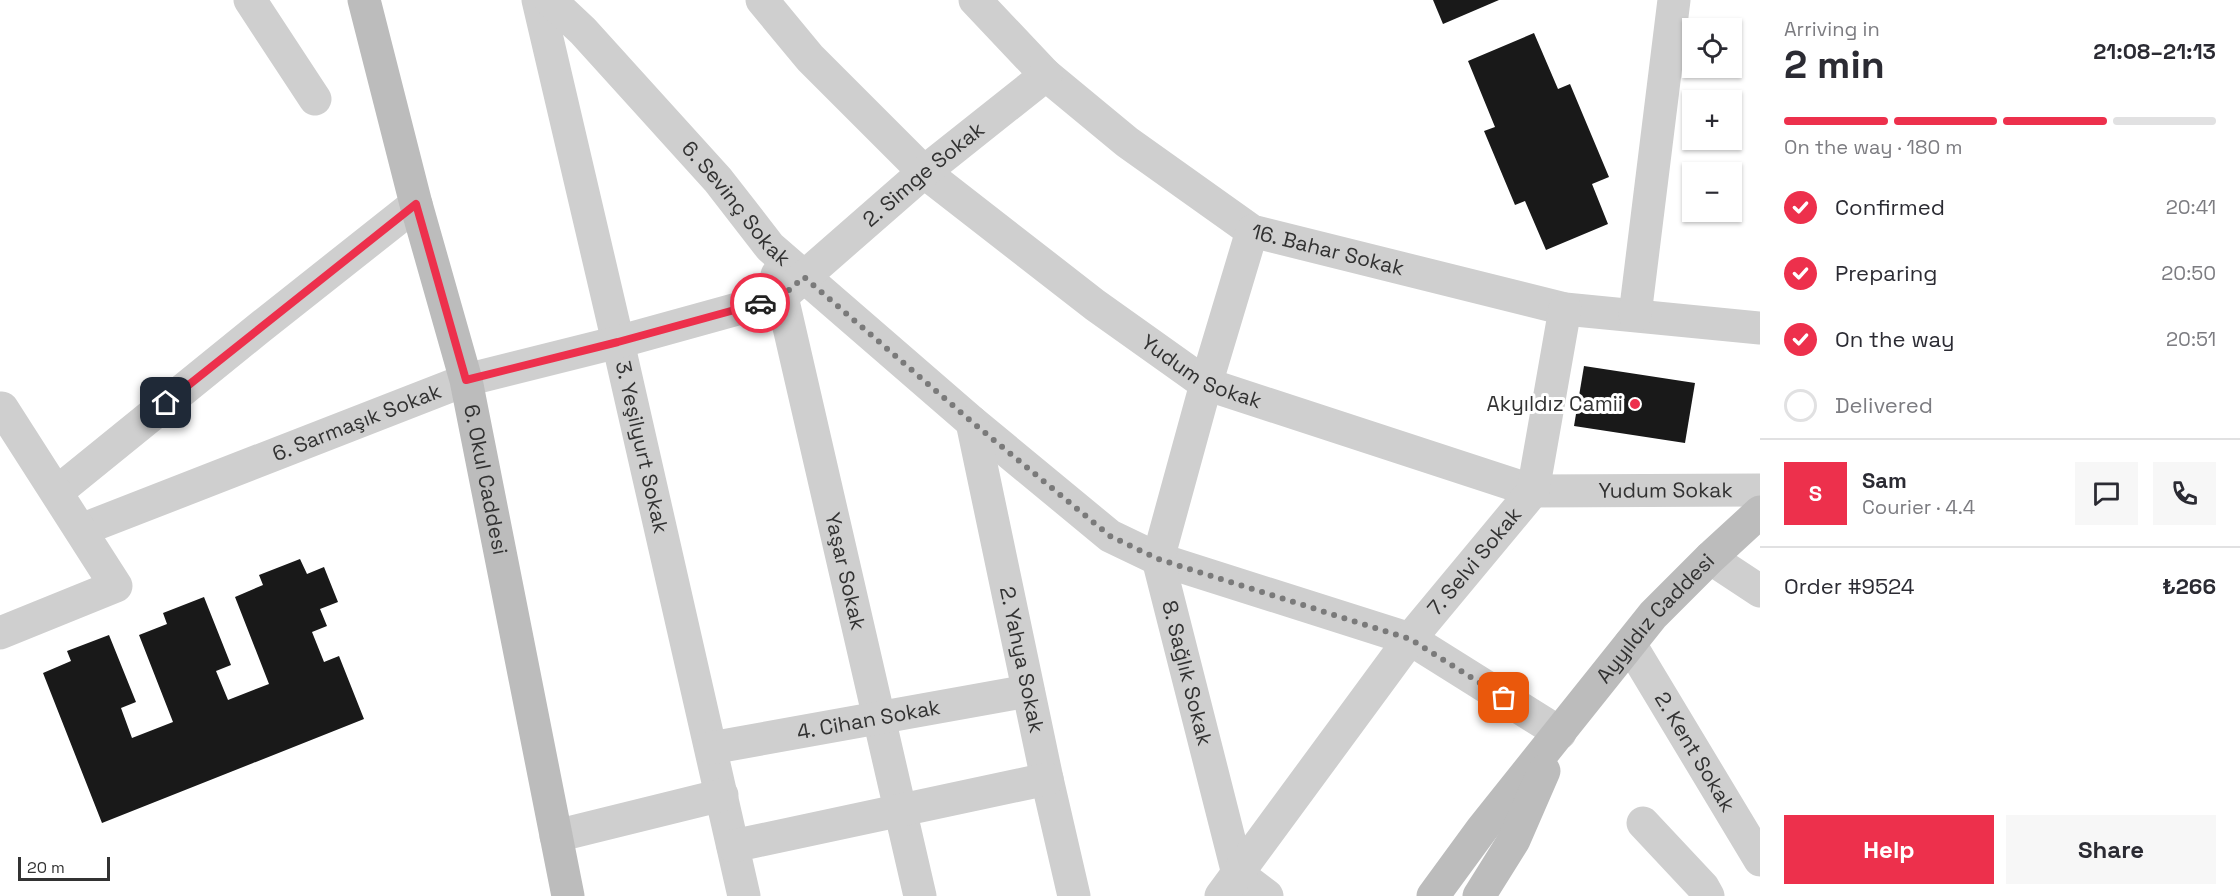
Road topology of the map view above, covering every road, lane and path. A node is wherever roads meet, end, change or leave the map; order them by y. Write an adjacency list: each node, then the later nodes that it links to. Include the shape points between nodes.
1 (250, 0): 9 (street)
2 (364, 0): 11 (street, 6. Okul Caddesi)
3 (538, 0): 17 (street, 3. Yeşilyurt Sokak)
4 (550, 0): 13 (street, 6. Sevinç Sokak, via 718,180 770,248)
5 (762, 0): 10 (street, Yudum Sokak, via 810,58)
6 (975, 0): 8 (street, 16. Bahar Sokak)
7 (1674, 0): 15 (street)
8 (1046, 75): 10 (street, 2. Simge Sokak); 12 (street, 16. Bahar Sokak, via 1127,142)
9 (315, 99)
10 (924, 172): 13 (street, 2. Simge Sokak); 19 (street, Yudum Sokak, via 1095,305)
11 (416, 204): 18 (street, 6. Okul Caddesi); 24 (street)
12 (1252, 231): 14 (street, 16. Bahar Sokak); 19 (street, 8. Sağlık Sokak)
13 (793, 287): 17 (street, 6. Sarmaşık Sokak); 21 (street, 6. Sevinç Sokak); 34 (street, Yaşar Sokak)
14 (1565, 309): 15 (street, 16. Bahar Sokak); 23 (street, 7. Selvi Sokak)
15 (1635, 315): 16 (street, 16. Bahar Sokak)
16 (1760, 328)
17 (618, 342): 18 (street, 6. Sarmaşık Sokak); 36 (street, 3. Yeşilyurt Sokak)
18 (466, 380): 26 (street, 6. Sarmaşık Sokak); 41 (street, 6. Okul Caddesi)
19 (1206, 384): 23 (street, Yudum Sokak); 28 (street, 8. Sağlık Sokak)
20 (1, 408): 24 (street)
21 (972, 422): 28 (street, 6. Sevinç Sokak, via 1110,536); 33 (street, 2. Yahya Sokak)
22 (1760, 490): 23 (street, Yudum Sokak)
23 (1533, 491): 31 (street, 7. Selvi Sokak)
24 (57, 492): 26 (street)
25 (1760, 512): 27 (street, Ayyıldız Caddesi)
26 (81, 530): 30 (street, via 116,586)
27 (1710, 558): 29 (street); 32 (street, Ayyıldız Caddesi)
28 (1158, 559): 31 (street, 6. Sevinç Sokak); 44 (street, 8. Sağlık Sokak)
29 (1760, 591)
30 (0, 633)
31 (1410, 639): 35 (street, 6. Sevinç Sokak); 44 (street, 7. Selvi Sokak)
32 (1630, 644): 35 (street, Ayyıldız Caddesi); 43 (street, 2. Kent Sokak)
33 (1028, 691): 34 (street, 4. Cihan Sokak); 37 (street, 2. Yahya Sokak)
34 (878, 719): 36 (street, 4. Cihan Sokak); 39 (street, Yaşar Sokak)
35 (1560, 733): 50 (street, Ayyıldız Caddesi); 51 (street, Ayyıldız Caddesi, via 1514,840)
36 (711, 748): 38 (street, 3. Yeşilyurt Sokak)
37 (1047, 779): 39 (street); 48 (street, 2. Yahya Sokak)
38 (722, 795): 41 (street); 42 (street, 3. Yeşilyurt Sokak)
39 (899, 811): 42 (street); 47 (street, Yaşar Sokak)
40 (1643, 823): 52 (street)
41 (556, 836): 45 (street, 6. Okul Caddesi)
42 (734, 846): 46 (street, 3. Yeşilyurt Sokak)
43 (1760, 860)
44 (1230, 885): 49 (street)
45 (568, 896)
46 (744, 896)
47 (920, 896)
48 (1074, 896)
49 (1267, 896)
50 (1433, 896)
51 (1479, 896)
52 (1708, 896)

